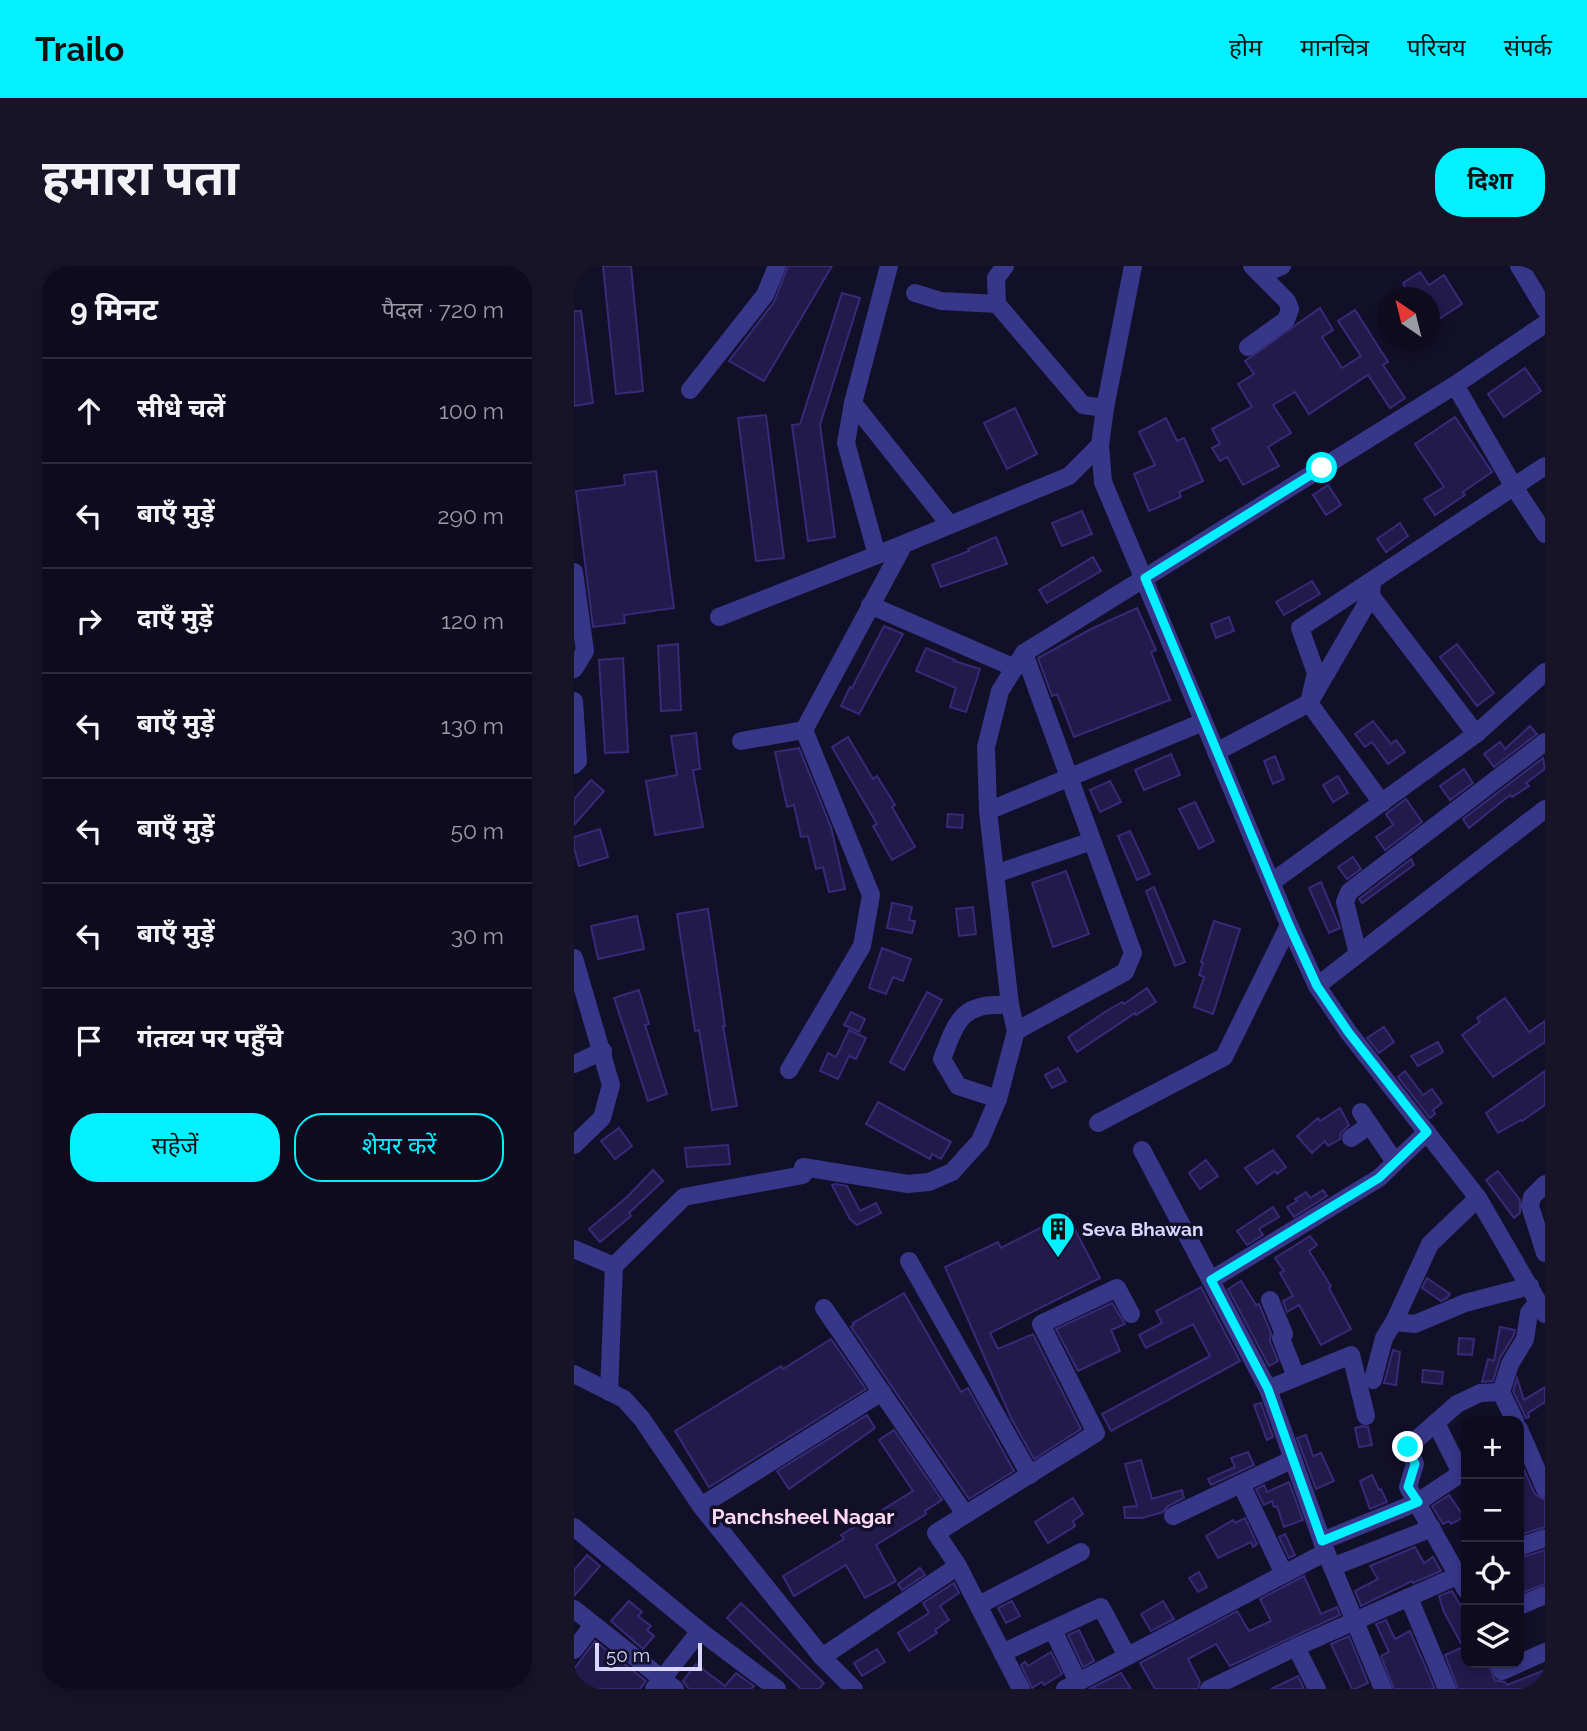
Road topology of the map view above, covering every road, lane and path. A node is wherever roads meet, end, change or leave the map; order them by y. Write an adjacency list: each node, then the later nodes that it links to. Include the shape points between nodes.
1 (777, 266): 14 (street, via 765,295)
2 (889, 266): 15 (street)
3 (1006, 266): 9 (street, via 996,278)
4 (1133, 266): 16 (street)
5 (1282, 266): 7 (street)
6 (1519, 266): 10 (street)
7 (1256, 271): 12 (street, via 1290,309 1286,320)
8 (915, 293): 9 (street, via 941,301)
9 (997, 304): 16 (street, via 1083,405)
10 (1545, 309)
11 (1545, 324): 13 (street)
12 (1248, 347)
13 (1455, 386): 21 (street); 27 (street)
14 (690, 390)
15 (853, 403): 22 (street); 25 (street, via 846,443)
16 (1105, 408): 17 (street)
17 (1100, 445): 19 (street); 20 (street)
18 (1545, 466): 21 (street)
19 (1069, 476): 20 (street); 22 (street)
20 (1103, 482): 27 (street)
21 (1514, 487): 23 (street); 28 (street)
22 (950, 525): 24 (street)
23 (1545, 534)
24 (904, 544): 25 (street); 29 (street)
25 (877, 555): 30 (street)
26 (574, 572): 32 (street, via 585,651)
27 (1145, 578): 31 (street); 36 (street)
28 (1372, 589): 35 (street); 35 (street, via 1300,628 1316,673); 38 (street)
29 (870, 605): 31 (street); 37 (street)
30 (719, 617)
31 (1020, 660): 43 (street); 46 (street, via 1000,691 986,747)
32 (574, 669)
33 (1545, 672): 38 (street)
34 (574, 701): 42 (street, via 578,761)
35 (1309, 703): 41 (street); 44 (street)
36 (1203, 722): 41 (street); 43 (street)
37 (804, 730): 39 (street); 58 (street, via 871,895 862,946)
38 (1476, 734): 44 (street)
39 (741, 741)
40 (1545, 742): 51 (street, via 1349,892 1345,902)
41 (1216, 752): 49 (street)
42 (574, 765)
43 (1069, 777): 46 (street); 47 (street)
44 (1382, 803): 49 (street)
45 (1545, 809): 51 (street)
46 (988, 811): 48 (street)
47 (1092, 841): 48 (street); 55 (street, via 1133,953 1125,972)
48 (995, 874): 54 (street)
49 (1272, 882): 50 (street)
50 (1289, 925): 53 (street); 60 (street, via 1224,1057)
51 (1358, 954): 53 (street)
52 (574, 958): 56 (street)
53 (1317, 986): 61 (street)
54 (1010, 1005): 55 (street); 59 (street, via 984,1004 967,1012 952,1032 942,1059 958,1086)
55 (1016, 1031): 59 (street)
56 (603, 1051): 57 (street); 63 (street, via 611,1085 602,1118)
57 (574, 1064)
58 (789, 1070)
59 (998, 1099): 71 (street, via 981,1141 952,1172 929,1182 908,1184 803,1171 684,1197)
60 (1098, 1123)
61 (1427, 1132): 65 (street); 67 (street)
62 (1351, 1138): 65 (street, via 1365,1119)
63 (574, 1145)
64 (1142, 1150): 72 (street)
65 (1395, 1162): 72 (street, via 1379,1178)
66 (1545, 1184): 69 (street, via 1530,1206)
67 (1478, 1198): 74 (street); 77 (street, via 1430,1244)
68 (574, 1249): 71 (street)
69 (1545, 1252)
70 (909, 1261): 92 (street)
71 (614, 1266): 82 (street)
72 (1211, 1280): 81 (street)
73 (1270, 1300): 79 (street)
74 (1538, 1301): 77 (street, via 1465,1303 1415,1324); 84 (street, via 1529,1313 1525,1339)
75 (824, 1308): 83 (street)
76 (1131, 1314): 92 (street, via 1117,1288 1041,1324 1096,1433)
77 (1394, 1322): 80 (street, via 1384,1338)
78 (574, 1374): 82 (street)
79 (1296, 1377): 81 (street); 85 (street, via 1351,1355)
80 (1373, 1380)
81 (1268, 1389): 89 (street)
82 (609, 1392): 96 (street, via 624,1399 642,1419)
83 (882, 1392): 96 (street); 97 (street)
84 (1501, 1392): 86 (street); 87 (street, via 1480,1393 1457,1404)
85 (1366, 1416)
86 (1512, 1416)
87 (1436, 1423): 90 (street); 95 (street, via 1408,1447 1415,1464 1408,1487)
88 (1524, 1442): 94 (street)
89 (1293, 1459): 93 (street); 104 (street)
90 (1461, 1466)
91 (1461, 1473): 95 (street)
92 (1030, 1475): 97 (street)
93 (1241, 1484): 98 (street); 106 (street)
94 (1545, 1489)
95 (1418, 1502): 100 (street); 104 (street)
96 (701, 1506): 123 (street)
97 (965, 1514): 105 (street, via 936,1533)
98 (1173, 1516)
99 (574, 1527): 117 (street)
100 (1432, 1528): 104 (street); 107 (street)
101 (1545, 1538): 102 (street)
102 (1524, 1545)
103 (1081, 1552): 111 (street)
104 (1327, 1553): 106 (street); 114 (street)
105 (958, 1566): 111 (street); 123 (street)
106 (1284, 1574): 122 (street)
107 (1461, 1574)
108 (1461, 1580): 110 (street)
109 (1545, 1595): 112 (street)
110 (1409, 1598): 114 (street); 133 (street)
111 (979, 1605): 121 (street)
112 (1521, 1605)
113 (574, 1609): 115 (street)
114 (1354, 1621): 118 (street); 132 (street)
115 (593, 1625): 119 (street); 126 (street)
116 (1053, 1630): 121 (street); 122 (street, via 1101,1607); 125 (street)
117 (701, 1631): 126 (street); 127 (street)
118 (1296, 1647): 130 (street); 131 (street)
119 (574, 1650)
120 (1545, 1652): 124 (street)
121 (1002, 1653): 129 (street)
122 (1127, 1656): 125 (street)
123 (822, 1657): 128 (street)
124 (1524, 1661)
125 (1072, 1685)
126 (663, 1686)
127 (777, 1689)
128 (854, 1689)
129 (1021, 1689)
130 (1209, 1689)
131 (1317, 1689)
132 (1383, 1689)
133 (1447, 1689)

